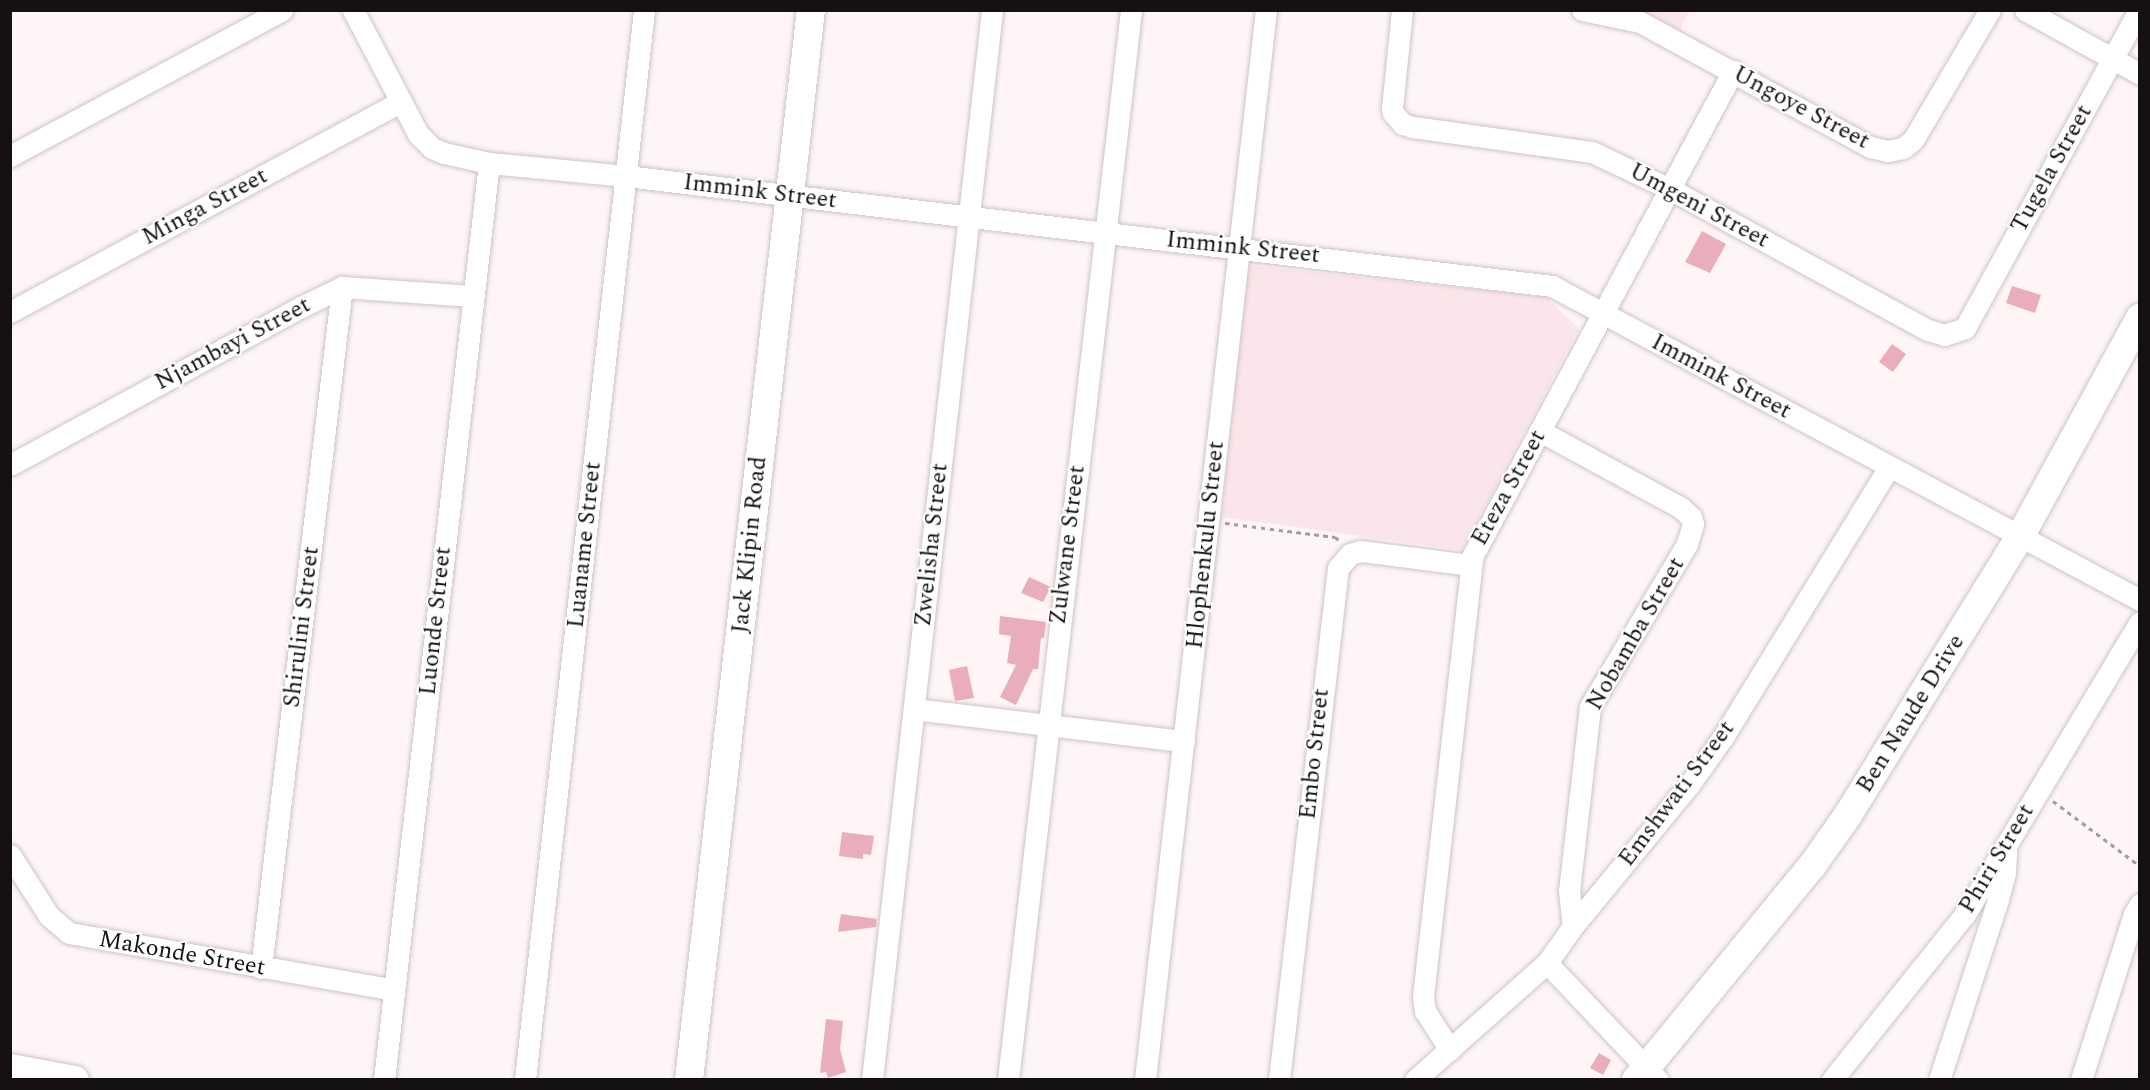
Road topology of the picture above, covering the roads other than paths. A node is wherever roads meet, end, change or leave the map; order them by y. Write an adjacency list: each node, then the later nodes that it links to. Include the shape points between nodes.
1 (282, 10): 17 (street)
2 (353, 10): 16 (street, Immink Street)
3 (644, 10): 19 (street, Luaname Street)
4 (811, 10): 21 (street, Jack Klipin Road)
5 (992, 10): 22 (street, Zwelisha Street)
6 (1131, 10): 23 (street, Zulwane Street)
7 (1266, 10): 24 (street, Hlophenkulu Street)
8 (1402, 10): 20 (street, Umgeni Street, via 1392,108 1397,119 1413,128 1584,149)
9 (1582, 10): 14 (street, Ungoye Street, via 1641,22)
10 (1990, 10): 14 (street, Ungoye Street, via 1913,140 1898,150 1870,147)
11 (2025, 10): 13 (street)
12 (2139, 10): 13 (street, Tugela Street)
13 (2113, 59): 15 (street); 30 (street, Tugela Street)
14 (1733, 71): 20 (street, Eteza Street)
15 (2139, 74)
16 (400, 102): 18 (street, Immink Street, via 418,134 432,148); 27 (street, Minga Street)
17 (10, 156)
18 (489, 163): 19 (street, Immink Street); 26 (street, Luonde Street)
19 (626, 176): 21 (street, Immink Street); 53 (street, Luaname Street)
20 (1670, 189): 28 (street, Eteza Street); 30 (street, Umgeni Street, via 1928,330 1949,335)
21 (789, 196): 22 (street, Immink Street); 54 (street, Jack Klipin Road)
22 (968, 216): 23 (street, Immink Street); 38 (street, Zwelisha Street)
23 (1105, 233): 24 (street, Immink Street); 39 (street, Zulwane Street)
24 (1239, 248): 28 (street, Immink Street, via 1540,282); 40 (street, Hlophenkulu Street)
25 (342, 287): 26 (street, Njambayi Street); 32 (street, Njambayi Street); 46 (street, Shirulini Street)
26 (472, 296): 47 (street, Luonde Street)
27 (10, 312)
28 (1602, 313): 31 (street, Eteza Street); 33 (street, Immink Street)
29 (2139, 318): 34 (street, Ben Naude Drive)
30 (1965, 327)
31 (1540, 431): 35 (street, Eteza Street, via 1474,549); 44 (street, Nobamba Street, via 1681,508 1693,524 1687,544 1590,707 1569,890)
32 (10, 465)
33 (1889, 467): 34 (street, Immink Street); 44 (street, Emshwati Street, via 1723,737 1689,785)
34 (2020, 537): 36 (street, Immink Street); 50 (street, Ben Naude Drive, via 1848,815)
35 (1470, 565): 48 (street, Eteza Street, via 1423,997 1425,1011); 58 (street, Embo Street, via 1366,551 1350,554 1335,577)
36 (2139, 600)
37 (2139, 622): 41 (street, Phiri Street)
38 (914, 709): 39 (street); 55 (street, Zwelisha Street)
39 (1047, 725): 40 (street); 56 (street, Zulwane Street)
40 (1184, 741): 57 (street, Hlophenkulu Street)
41 (2005, 846): 60 (street, Phiri Street, via 1965,914); 61 (street, via 2001,890)
42 (10, 855): 46 (street, Makonde Street, via 49,916 69,933)
43 (2139, 904): 62 (street)
44 (1574, 926): 45 (street, Emshwati Street)
45 (1547, 963): 48 (street, Emshwati Street); 50 (street)
46 (261, 968): 47 (street, Makonde Street)
47 (394, 990): 52 (street, Luonde Street)
48 (1450, 1050): 59 (street, Emshwati Street)
49 (10, 1068): 51 (street)
50 (1647, 1076)
51 (75, 1080)
52 (384, 1080)
53 (525, 1080)
54 (689, 1080)
55 (872, 1080)
56 (1008, 1080)
57 (1145, 1080)
58 (1279, 1080)
59 (1415, 1080)
60 (1832, 1080)
61 (1939, 1080)
62 (2080, 1080)

